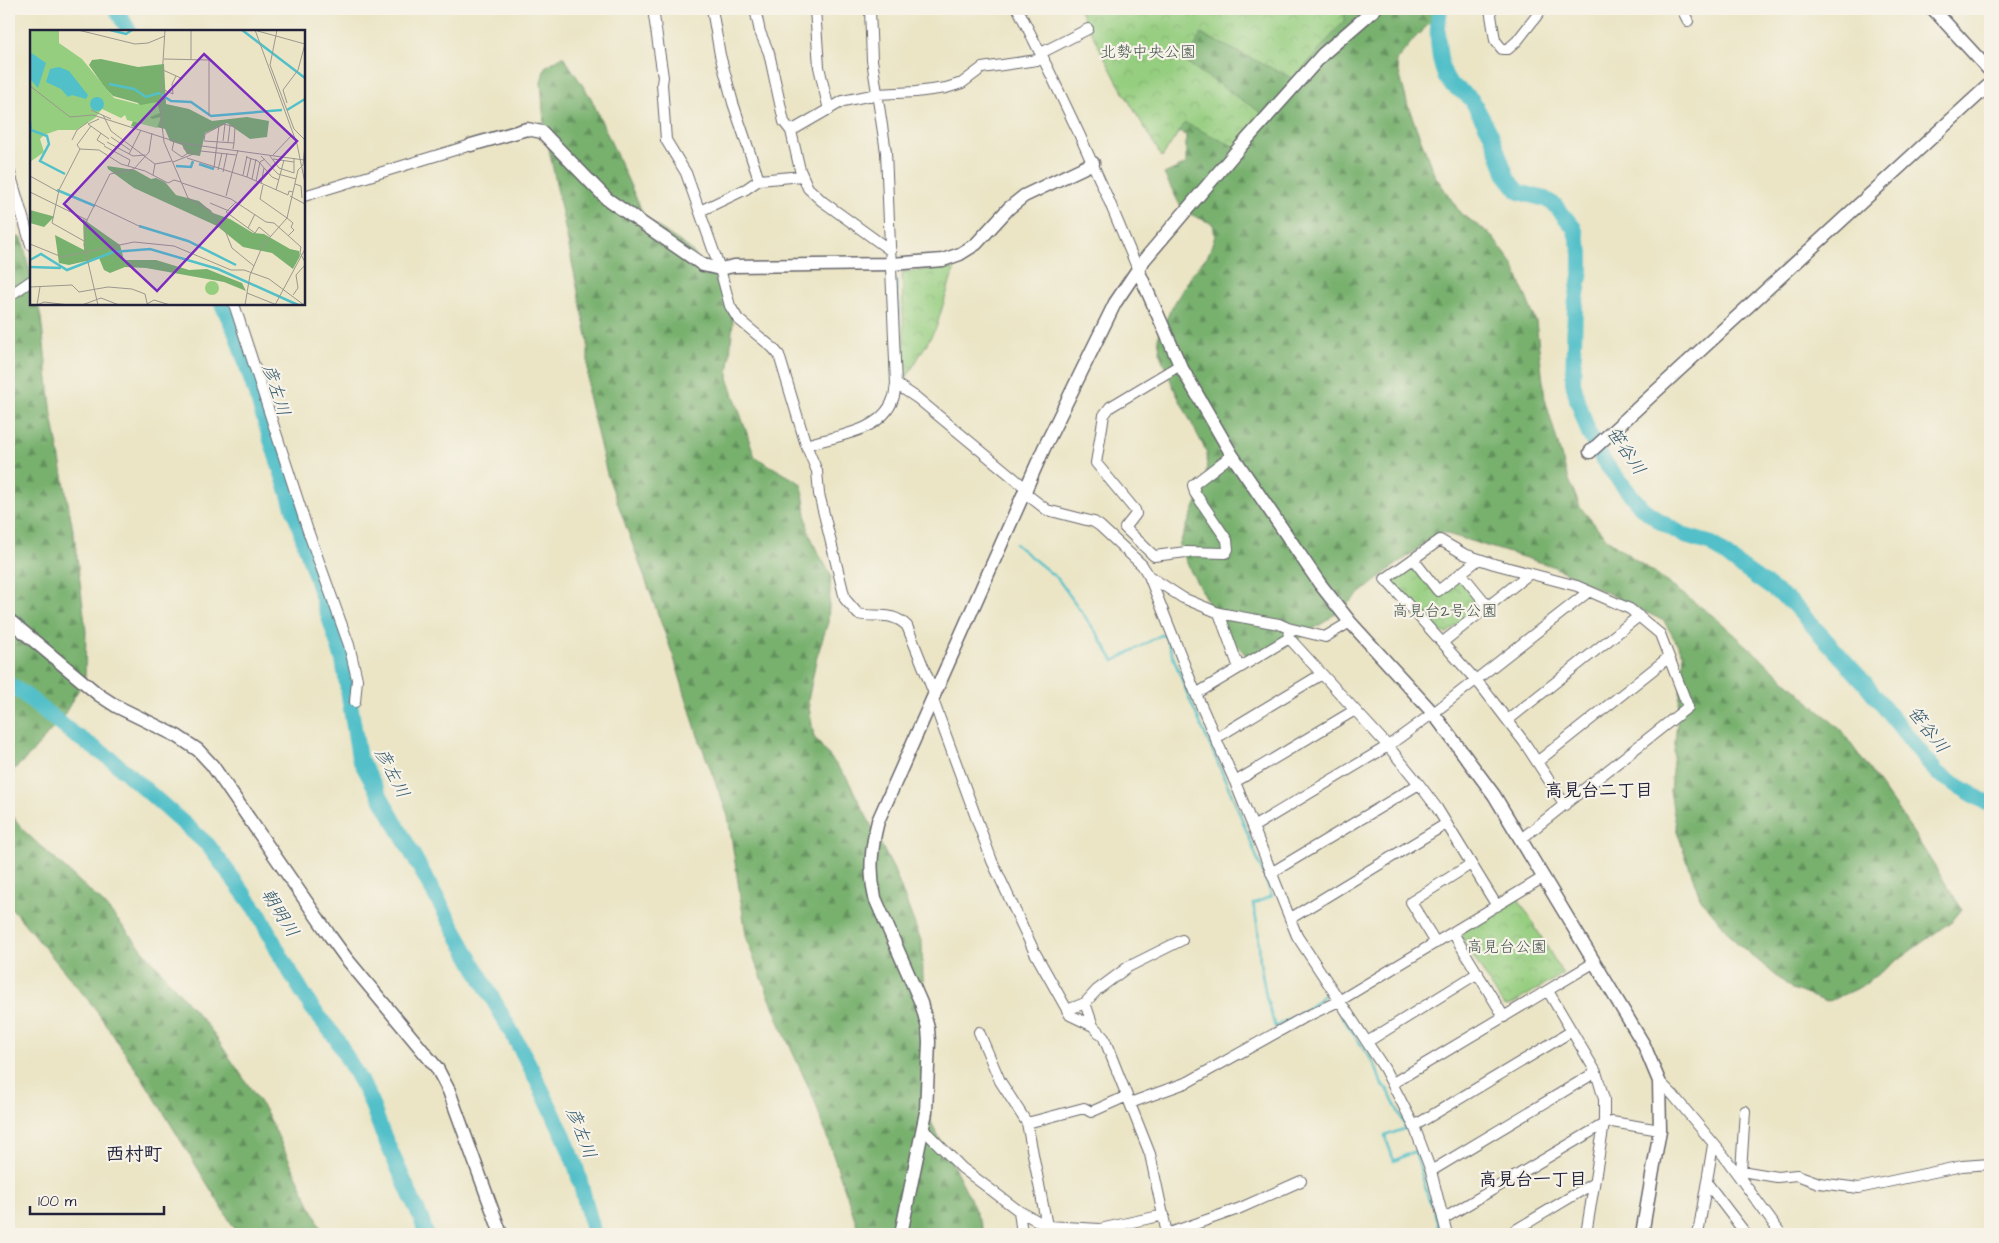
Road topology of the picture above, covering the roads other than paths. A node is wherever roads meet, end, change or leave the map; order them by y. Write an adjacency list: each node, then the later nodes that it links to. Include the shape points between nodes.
1 (653, 9): 26 (street, via 664,77 665,135 686,172)
2 (712, 9): 24 (street, via 720,55)
3 (755, 9): 19 (street, via 769,53 784,122)
4 (815, 9): 18 (street, via 819,67)
5 (870, 9): 17 (street)
6 (1018, 9): 14 (street)
7 (1374, 9): 30 (street, via 1323,54)
8 (1490, 9): 9 (street, via 1495,40 1502,48 1508,49)
9 (1542, 9)
10 (1682, 9): 12 (street)
11 (1933, 9): 15 (street)
12 (1688, 21)
13 (1088, 29): 14 (street)
14 (1043, 56): 17 (street, via 982,68 962,84 946,88); 21 (street)
15 (1990, 71)
16 (1990, 84): 37 (street)
17 (877, 94): 18 (street, via 842,101); 28 (street, via 886,152)
18 (829, 110): 19 (street)
19 (791, 131): 23 (street)
20 (471, 145): 25 (street); 29 (street, via 527,128 542,132 611,203 703,265)
21 (1093, 163): 28 (street, via 1024,196 976,244 960,254 937,261); 30 (street)
22 (9, 170): 27 (street)
23 (802, 176): 24 (street); 28 (street, via 815,195)
24 (759, 180): 26 (street)
25 (305, 196)
26 (700, 211): 29 (street)
27 (30, 242)
28 (891, 257): 29 (street); 35 (street)
29 (720, 269): 36 (street, via 730,306 738,319 779,355)
30 (1138, 270): 34 (street); 39 (street, via 1115,303)
31 (30, 282): 32 (street)
32 (9, 296)
33 (234, 305): 59 (street, via 349,645 357,679)
34 (1180, 365): 38 (street); 38 (street, via 1110,407 1104,415 1096,463 1135,510 1135,518 1125,528 1154,556 1186,552 1226,553 1226,540 1193,485)
35 (896, 384): 36 (street, via 886,411 872,425); 39 (street, via 917,398)
36 (806, 444): 58 (street, via 817,471 819,494 845,599 858,614 900,619 906,626)
37 (1590, 452)
38 (1232, 455): 50 (street, via 1287,538)
39 (1026, 491): 44 (street, via 1047,510 1100,526 1142,565); 58 (street)
40 (1413, 559): 41 (street, via 1440,540 1456,551); 42 (street, via 1438,591); 52 (street, via 1385,579)
41 (1479, 559): 42 (street); 43 (street)
42 (1461, 573): 46 (street)
43 (1529, 574): 45 (street, via 1577,586); 46 (street)
44 (1149, 576): 47 (street, via 1183,598); 57 (street)
45 (1588, 592): 48 (street, via 1630,609); 56 (street)
46 (1488, 606): 52 (street)
47 (1218, 613): 51 (street, via 1279,624); 54 (street)
48 (1639, 616): 53 (street, via 1660,634); 62 (street)
49 (9, 620): 112 (street, via 99,695 177,736 212,764 346,958 437,1068 449,1091)
50 (1350, 622): 51 (street, via 1325,637); 61 (street)
51 (1289, 633): 54 (street); 55 (street)
52 (1443, 642): 56 (street)
53 (1669, 658): 65 (street); 68 (street, via 1688,707)
54 (1239, 668): 57 (street)
55 (1322, 674): 60 (street); 63 (street)
56 (1476, 680): 61 (street); 62 (street)
57 (1196, 694): 63 (street)
58 (934, 698): 85 (street, via 992,861 1034,951); 99 (street, via 882,813 871,849 875,898 917,992 928,1028 928,1082)
59 (355, 702)
60 (1355, 710): 64 (street); 66 (street)
61 (1433, 713): 64 (street); 71 (street, via 1494,795)
62 (1508, 720): 65 (street)
63 (1216, 738): 66 (street)
64 (1388, 746): 67 (street); 70 (street)
65 (1537, 762): 68 (street)
66 (1235, 782): 70 (street)
67 (1418, 784): 69 (street); 73 (street)
68 (1565, 805): 71 (street)
69 (1446, 824): 72 (street); 76 (street)
70 (1253, 827): 73 (street)
71 (1521, 839): 74 (street)
72 (1471, 864): 75 (street); 79 (street, via 1411,902)
73 (1271, 873): 76 (street)
74 (1544, 877): 75 (street); 80 (street)
75 (1497, 906): 77 (street)
76 (1291, 918): 83 (street, via 1297,936)
77 (1453, 933): 79 (street); 81 (street)
78 (1182, 940): 84 (street, via 1128,967)
79 (1436, 943): 83 (street)
80 (1595, 962): 82 (street); 92 (street, via 1644,1045)
81 (1478, 973): 86 (street); 90 (street)
82 (1548, 991): 86 (street); 88 (street)
83 (1339, 1001): 90 (street); 94 (street, via 1300,1019 1188,1082)
84 (1085, 1003): 85 (street); 87 (street)
85 (1068, 1010): 87 (street, via 1070,1015)
86 (1504, 1017): 93 (street)
87 (1093, 1026): 94 (street, via 1104,1038)
88 (1572, 1031): 91 (street); 98 (street)
89 (979, 1032): 96 (street, via 1000,1081)
90 (1367, 1042): 93 (street)
91 (1596, 1072): 97 (street, via 1604,1099); 103 (street)
92 (1659, 1081): 100 (street); 101 (street)
93 (1393, 1083): 98 (street)
94 (1129, 1099): 96 (street, via 1090,1112 1084,1108); 109 (street, via 1150,1154)
95 (1744, 1111): 104 (street)
96 (1027, 1123): 111 (street)
97 (1604, 1124): 100 (street, via 1612,1122); 106 (street); 110 (street)
98 (1414, 1126): 103 (street)
99 (923, 1129): 108 (street, via 962,1168); 113 (street)
100 (1660, 1130): 119 (street)
101 (1713, 1145): 104 (street); 107 (street)
102 (1990, 1164): 104 (street, via 1962,1166 1859,1188 1819,1183 1796,1175 1777,1177)
103 (1431, 1171): 110 (street)
104 (1739, 1172): 122 (street)
105 (1301, 1181): 115 (street, via 1238,1210)
106 (1594, 1183): 117 (street); 118 (street)
107 (1706, 1183): 120 (street); 121 (street)
108 (1020, 1211): 111 (street); 114 (street)
109 (1164, 1215): 111 (street, via 1100,1228); 115 (street)
110 (1443, 1219): 116 (street)
111 (1047, 1226)
112 (501, 1234)
113 (901, 1234)
114 (1022, 1234)
115 (1167, 1234)
116 (1447, 1234)
117 (1509, 1234)
118 (1586, 1234)
119 (1642, 1234)
120 (1698, 1234)
121 (1746, 1234)
122 (1781, 1234)

